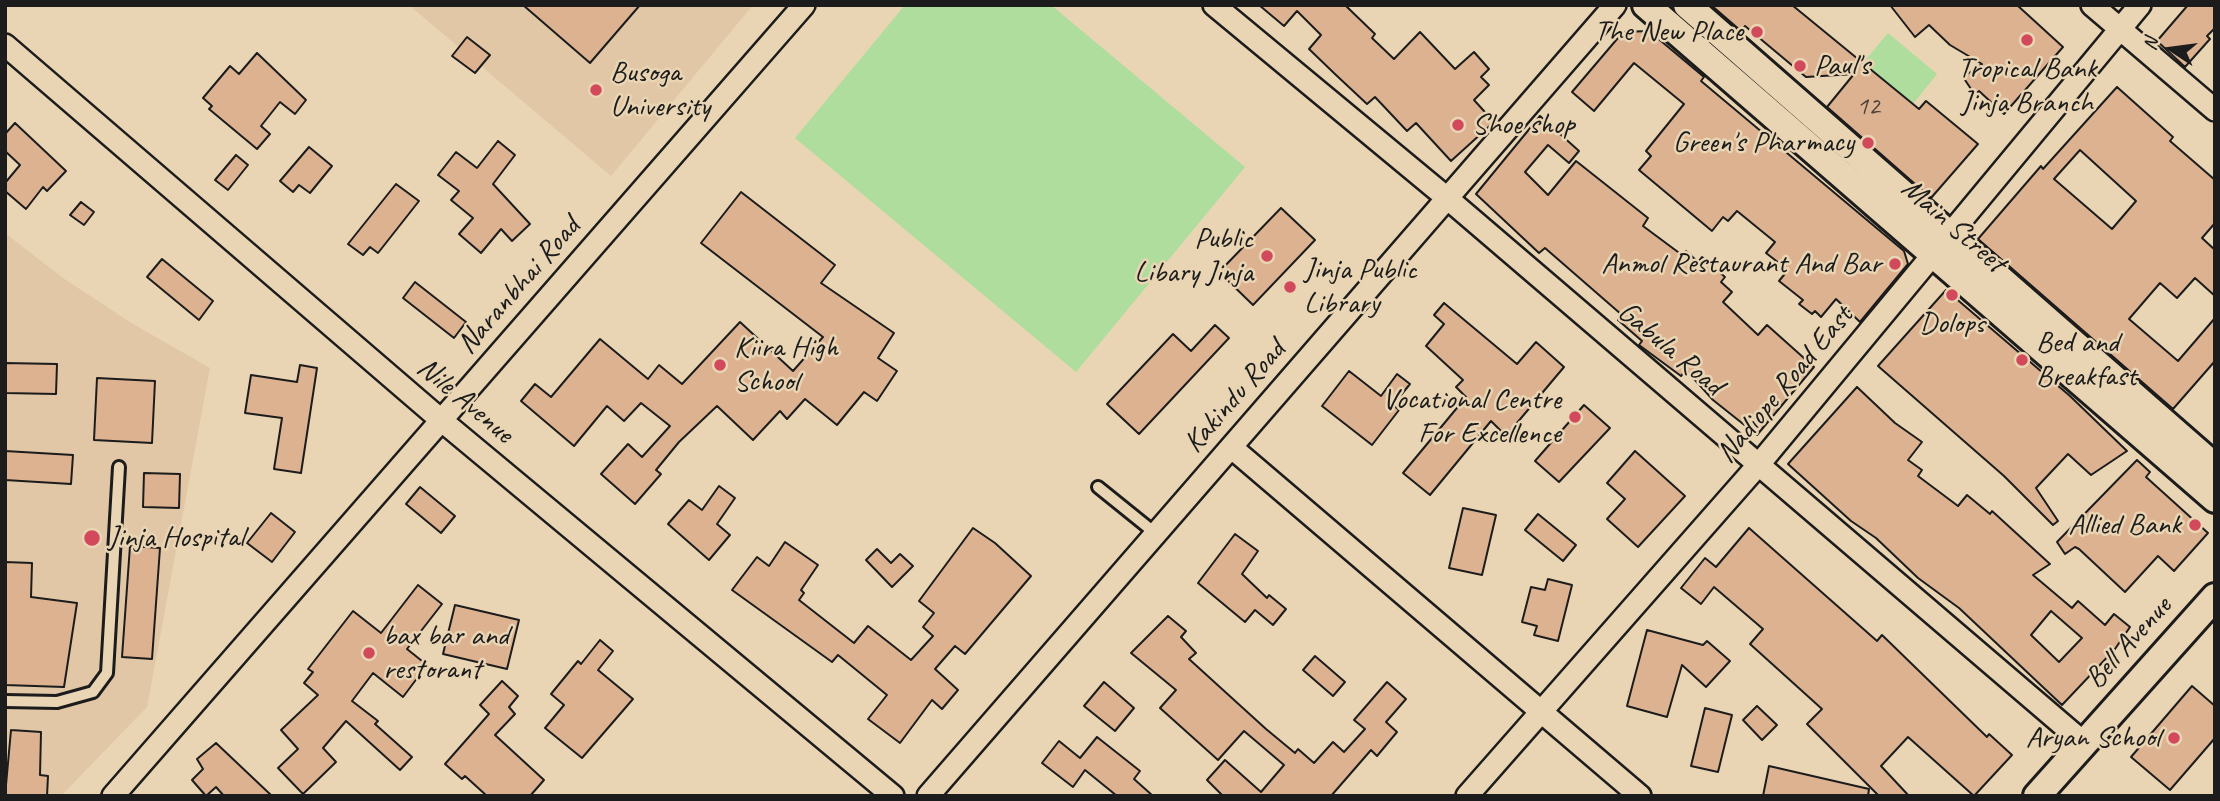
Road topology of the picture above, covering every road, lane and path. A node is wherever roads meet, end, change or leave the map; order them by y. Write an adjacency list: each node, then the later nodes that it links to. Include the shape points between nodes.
1 (804, 5): 13 (street, Naranbhai Road)
2 (1214, 5): 11 (street, Gabula Road)
3 (1615, 5): 11 (street, Kakindu Road)
4 (1646, 5): 12 (street, Main Street)
5 (1687, 5): 12 (street, Main Street)
6 (2092, 5): 8 (street)
7 (2140, 5): 8 (street, Nadiope Road East)
8 (2120, 29): 10 (street); 12 (street, Nadiope Road East)
9 (5, 45): 13 (street, Nile Avenue)
10 (2215, 110)
11 (1447, 198): 14 (street, Kakindu Road); 15 (street, Gabula Road)
12 (1943, 244): 15 (street, Nadiope Road East); 17 (street, Main Street); 19 (street, Main Street)
13 (441, 420): 25 (street, Naranbhai Road); 26 (street, Nile Avenue)
14 (1231, 447): 20 (street, Kakindu Road); 23 (street)
15 (1759, 463): 23 (street, Nadiope Road East); 24 (street, Gabula Road)
16 (119, 467): 22 (lane, via 107,673 93,692 69,699)
17 (2215, 467)
18 (1098, 487): 20 (lane)
19 (2215, 499)
20 (1155, 533): 27 (street, Kakindu Road)
21 (2215, 597): 24 (street, Bell Avenue)
22 (5, 701)
23 (1541, 713): 28 (street, Nadiope Road East); 29 (street)
24 (2084, 743): 30 (street, Bell Avenue)
25 (113, 796)
26 (892, 796)
27 (928, 796)
28 (1467, 796)
29 (1640, 796)
30 (2037, 796)

